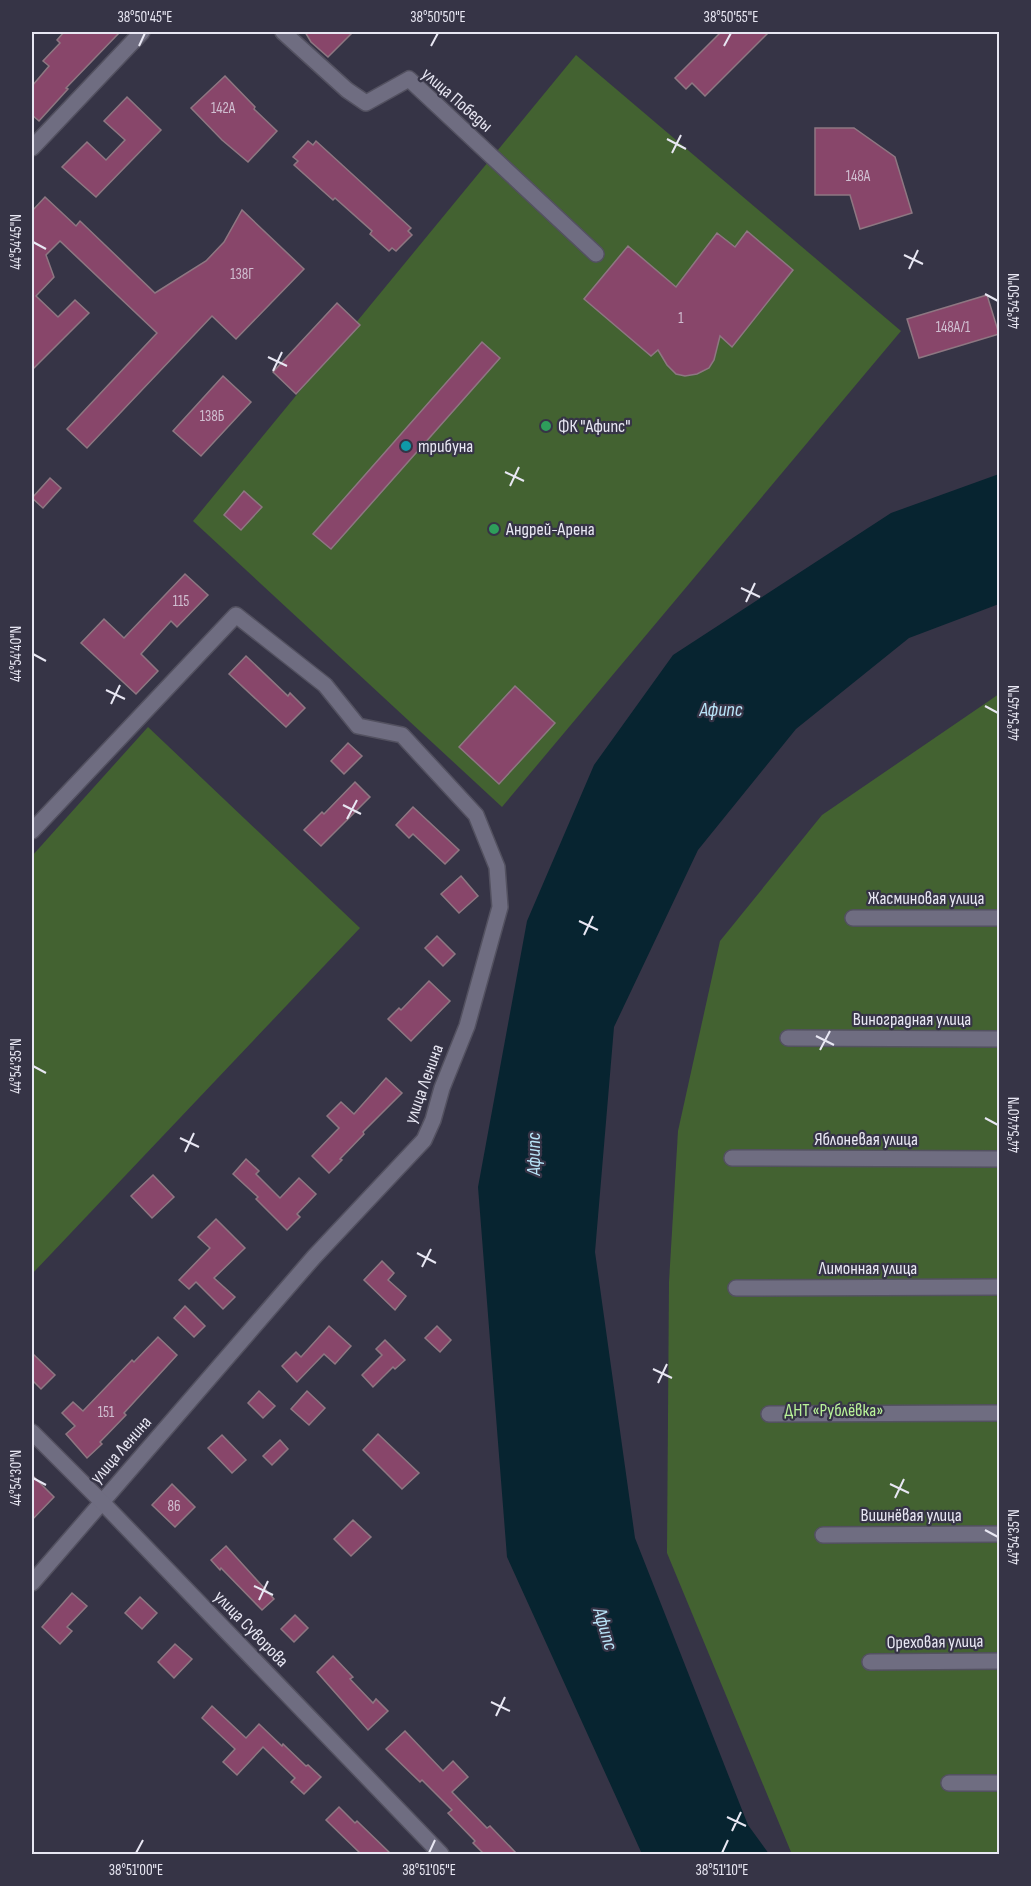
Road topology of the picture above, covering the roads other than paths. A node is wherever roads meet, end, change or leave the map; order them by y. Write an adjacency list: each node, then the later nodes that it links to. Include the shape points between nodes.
1 (141, 32): 3 (street)
2 (283, 32): 4 (street, улица Победы, via 366,103 410,79)
3 (32, 148)
4 (596, 254)
5 (32, 831): 17 (street, улица Ленина, via 236,615 325,685 358,726 402,735 476,815 497,867 500,907 467,1026 424,1140 314,1257)
6 (853, 918): 7 (street, Жасминовая улица)
7 (999, 918)
8 (788, 1038): 9 (street, Виноградная улица)
9 (999, 1039)
10 (732, 1158): 11 (street, Яблоневая улица)
11 (999, 1159)
12 (999, 1287): 13 (street, Лимонная улица)
13 (736, 1288)
14 (999, 1413): 15 (street)
15 (770, 1414)
16 (32, 1432): 17 (street, улица Суворова)
17 (102, 1502): 20 (street, улица Ленина); 25 (street, улица Суворова)
18 (999, 1534): 19 (street, Вишнёвая улица)
19 (823, 1535)
20 (32, 1583)
21 (999, 1661): 22 (street, Ореховая улица)
22 (870, 1662)
23 (949, 1783): 24 (street)
24 (999, 1783)
25 (441, 1854)

